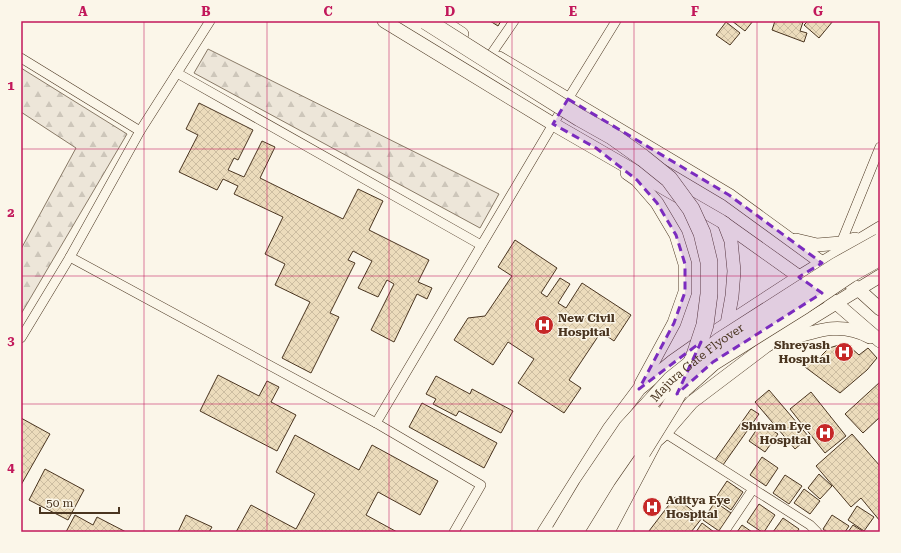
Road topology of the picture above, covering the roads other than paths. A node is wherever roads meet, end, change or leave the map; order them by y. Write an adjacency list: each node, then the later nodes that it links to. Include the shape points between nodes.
1 (210, 21): 9 (street)
2 (384, 21): 11 (street)
3 (426, 21): 42 (highway, bridge, via 612,136 643,158 669,179 691,209 702,233 709,262 709,294 705,325 695,355 673,402)
4 (442, 21): 7 (street)
5 (514, 21): 7 (street)
6 (616, 21): 10 (street)
7 (492, 53): 10 (street)
8 (21, 58): 12 (street)
9 (177, 73): 12 (street); 20 (street)
10 (568, 99): 11 (street); 17 (street, via 729,195)
11 (553, 124): 14 (street); 20 (street)
12 (140, 131): 21 (street)
13 (880, 147): 19 (street)
14 (596, 148): 15 (street); 33 (street, via 637,180 657,203 676,235 685,264 685,292 674,323)
15 (724, 223): 25 (street); 29 (street, via 731,242 734,271)
16 (880, 228): 18 (street)
17 (783, 235): 19 (street, via 817,245); 23 (street)
18 (873, 239): 19 (street); 23 (street); 40 (highway, Majura Gate Flyover, bridge, via 837,266 720,341 671,380 627,428)
19 (841, 243)
20 (481, 245): 34 (street)
21 (70, 257): 30 (street); 34 (street)
22 (880, 257): 41 (highway, Majura Gate Flyover, bridge, via 714,362 650,418)
23 (822, 263): 25 (street); 26 (street)
24 (880, 276): 26 (street)
25 (799, 277): 27 (street); 29 (street)
26 (858, 290): 27 (street); 28 (street)
27 (836, 303): 31 (street); 32 (street)
28 (880, 309)
29 (727, 324): 33 (street, via 673,361)
30 (21, 338)
31 (880, 342): 32 (street, via 853,330 838,328 821,330)
32 (766, 346): 35 (street, via 692,402)
33 (639, 389): 39 (street, via 608,429)
34 (376, 423): 38 (street, via 481,485)
35 (665, 433): 36 (street); 43 (street, via 656,441)
36 (753, 489): 37 (street); 44 (street)
37 (808, 529): 45 (street)
38 (454, 532)
39 (544, 532)
40 (560, 532)
41 (575, 532)
42 (594, 532)
43 (608, 532)
44 (724, 532)
45 (817, 532)

